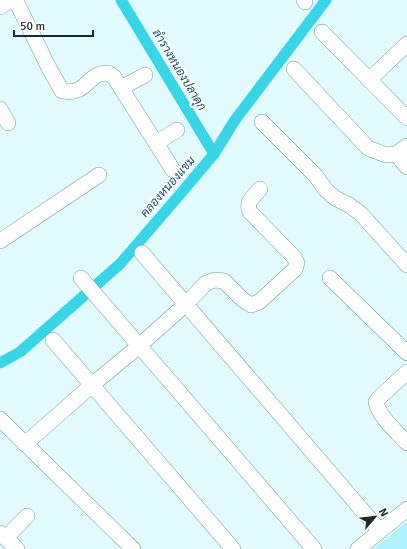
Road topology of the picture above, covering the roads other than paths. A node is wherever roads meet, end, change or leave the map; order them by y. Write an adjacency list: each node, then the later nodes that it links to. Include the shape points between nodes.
1 (11, 2): 7 (street, via 62,91 81,90 102,73 114,77)
2 (322, 32): 6 (street)
3 (407, 44): 6 (street)
4 (294, 70): 14 (street, via 368,148 386,155)
5 (145, 75): 7 (street)
6 (369, 80): 9 (street)
7 (121, 88): 13 (street)
8 (0, 109): 11 (street)
9 (407, 118)
10 (262, 122): 21 (street, via 315,175 326,190 361,214)
11 (8, 123)
12 (177, 130): 13 (street)
13 (156, 143): 16 (street)
14 (402, 150): 15 (street)
15 (407, 166)
16 (173, 170)
17 (99, 175): 19 (street)
18 (260, 189): 24 (street, via 248,203 250,212 294,257 297,263 295,268 259,302 251,305 224,281 215,280 206,283)
19 (0, 241)
20 (142, 253): 24 (street)
21 (407, 265)
22 (330, 278): 27 (street)
23 (84, 282): 26 (street)
24 (186, 304): 26 (street); 35 (street)
25 (53, 340): 29 (street)
26 (140, 346): 29 (street); 40 (street)
27 (407, 353)
28 (407, 372): 31 (street, via 376,402 381,414)
29 (92, 385): 32 (street); 39 (street)
30 (0, 419): 32 (street)
31 (407, 443)
32 (25, 444): 38 (street)
33 (407, 509): 35 (street)
34 (27, 516): 36 (street)
35 (380, 531): 41 (street)
36 (3, 535): 37 (street)
37 (17, 549)
38 (133, 549)
39 (233, 549)
40 (314, 549)
41 (358, 549)

